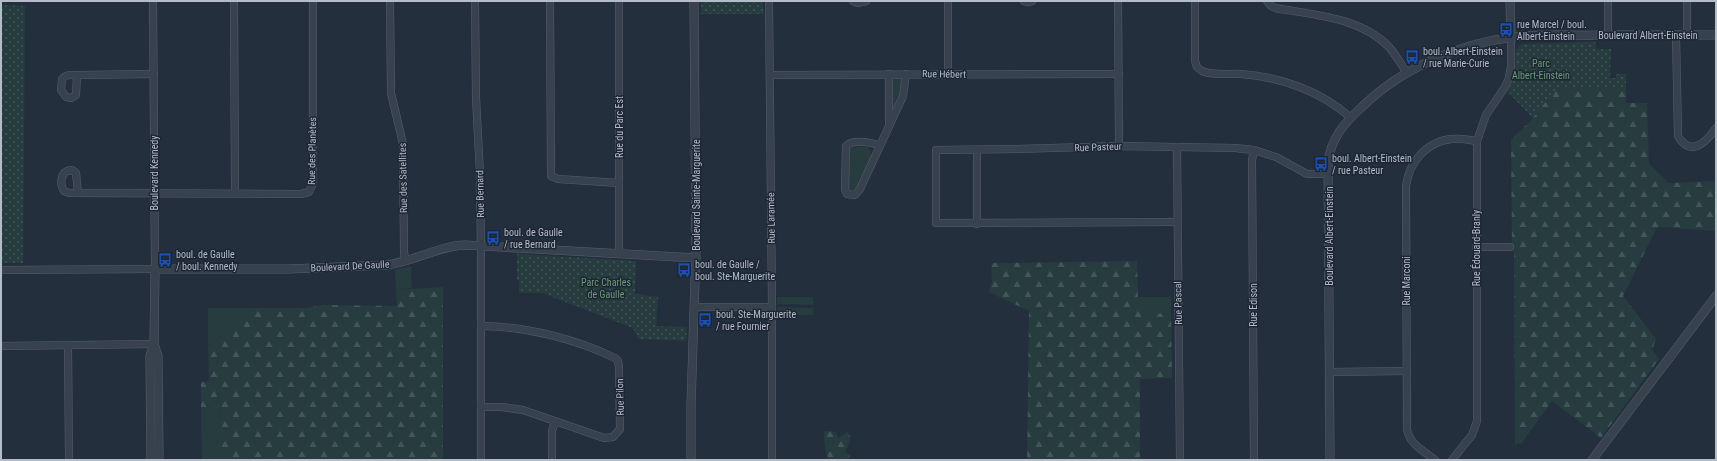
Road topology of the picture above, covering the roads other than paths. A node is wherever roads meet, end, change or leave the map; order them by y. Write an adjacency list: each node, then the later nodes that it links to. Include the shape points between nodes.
1 (153, 1): 27 (street, Boulevard Kennedy)
2 (234, 1): 47 (street)
3 (313, 1): 47 (street, Rue des Planètes, via 312,188 304,194)
4 (390, 1): 55 (street, Rue des Satellites, via 391,94 402,138)
5 (475, 1): 50 (street, Rue Bernard)
6 (550, 1): 44 (street, via 551,176 558,180)
7 (619, 1): 44 (street, Rue du Parc Est)
8 (694, 1): 54 (street, Boulevard Sainte-Marguerite)
9 (769, 1): 33 (street, Rue Laramée)
10 (853, 1): 11 (street)
11 (866, 1)
12 (948, 1): 30 (street)
13 (1024, 1): 14 (street)
14 (1032, 1)
15 (1118, 1): 31 (street)
16 (1195, 1): 34 (street, via 1194,61 1202,71 1250,75 1286,83 1320,96)
17 (1267, 1): 26 (street, via 1275,8 1340,20 1365,29 1389,47)
18 (1510, 1): 25 (street)
19 (1608, 1): 21 (street)
20 (1687, 1): 23 (street)
21 (1608, 35): 22 (street, Boulevard Albert-Einstein); 25 (street, Boulevard Albert-Einstein)
22 (1676, 35): 23 (street, Boulevard Albert-Einstein); 36 (street, via 1678,136 1684,143 1698,146 1706,142)
23 (1687, 35): 24 (street, Boulevard Albert-Einstein)
24 (1716, 35)
25 (1511, 37): 26 (street, Boulevard Albert-Einstein, via 1453,52); 37 (street, Rue Édouard-Branly, via 1509,78 1486,116)
26 (1407, 73): 34 (street, Boulevard Albert-Einstein, via 1373,97)
27 (154, 74): 32 (street); 46 (street, Boulevard Kennedy)
28 (889, 74): 29 (street, Rue Hébert); 33 (street, Rue Hébert); 35 (street)
29 (906, 74): 30 (street, Rue Hébert); 35 (street, via 905,92)
30 (948, 74): 31 (street, Rue Hébert)
31 (1119, 74): 39 (street)
32 (77, 75)
33 (770, 75): 60 (street, Rue Laramée)
34 (1351, 118): 43 (street, Boulevard Albert-Einstein, via 1332,144)
35 (889, 125): 38 (street)
36 (1716, 128)
37 (1477, 141): 51 (street, Rue Édouard-Branly); 65 (street, Rue Marconi, via 1458,138 1438,142 1417,158 1408,176)
38 (880, 146): 38 (street, via 870,143 850,143 846,146 847,194 858,193)
39 (1119, 146): 40 (street, Rue Pasteur); 41 (street, Rue Pasteur)
40 (1177, 147): 42 (street, Rue Pasteur); 48 (street, Rue Pascal)
41 (977, 150): 49 (street); 49 (street, Rue Pasteur, via 936,150 936,223)
42 (1254, 150): 43 (street, Rue Pasteur, via 1284,161 1307,174); 77 (street, Rue Edison)
43 (1328, 174): 66 (street, Boulevard Albert-Einstein)
44 (619, 183): 53 (street, Rue du Parc Est)
45 (78, 193): 46 (street, Rue des Planètes)
46 (154, 193): 47 (street, Rue des Planètes); 56 (street, Boulevard Kennedy)
47 (235, 193)
48 (1177, 222): 49 (street); 76 (street, Rue Pascal)
49 (977, 224)
50 (481, 246): 53 (street, Boulevard De Gaulle); 55 (street, Boulevard De Gaulle, via 455,246); 61 (street, Rue Bernard)
51 (1476, 247): 52 (street); 80 (street, Rue Édouard-Branly, via 1477,421 1472,435)
52 (1510, 247)
53 (619, 254): 54 (street, Boulevard De Gaulle)
54 (696, 258): 59 (street, Boulevard Sainte-Marguerite)
55 (405, 261): 56 (street, Boulevard De Gaulle, via 386,265 289,269)
56 (155, 269): 57 (street, Boulevard De Gaulle); 62 (street, Boulevard Kennedy)
57 (1, 270)
58 (1716, 296): 81 (street)
59 (694, 307): 60 (street); 74 (street, Boulevard Sainte-Marguerite)
60 (772, 307): 75 (street, Rue Laramée)
61 (481, 326): 67 (street, Rue Bernard); 68 (street, Rue Pilon, via 538,332 566,339 617,359 620,425 616,435 610,438 600,437)
62 (154, 344): 63 (street); 70 (street, Boulevard Kennedy, via 150,356); 71 (street, Boulevard Kennedy, via 158,356)
63 (68, 345): 64 (street); 69 (street)
64 (1, 346)
65 (1406, 371): 66 (street); 79 (street, Rue Marconi, via 1408,435 1415,445)
66 (1330, 372): 78 (street, Boulevard Albert-Einstein)
67 (481, 407): 68 (street, Rue Pilon, via 516,409); 72 (street, Rue Bernard)
68 (555, 421): 73 (street, via 552,431)
69 (69, 460)
70 (151, 460)
71 (159, 460)
72 (481, 460)
73 (552, 460)
74 (692, 460)
75 (772, 460)
76 (1180, 460)
77 (1254, 460)
78 (1330, 460)
79 (1436, 460)
80 (1452, 460)
81 (1592, 460)

